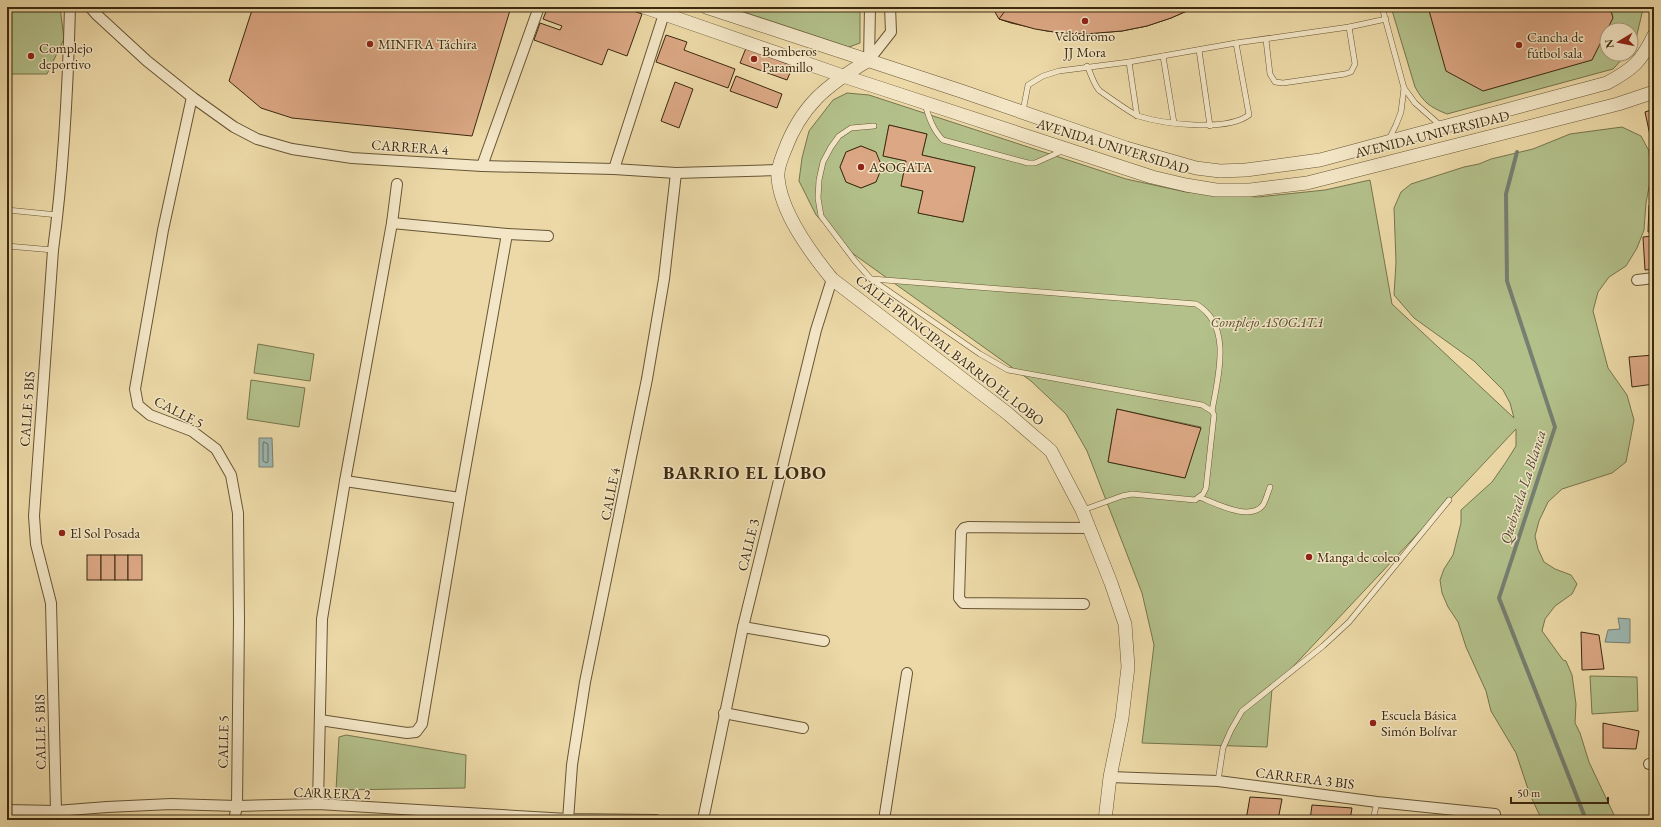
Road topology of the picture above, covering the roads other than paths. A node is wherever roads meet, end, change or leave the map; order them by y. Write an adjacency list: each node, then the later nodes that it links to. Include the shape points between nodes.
1 (70, 7): 39 (street, CALLE 5 BIS, via 69,64)
2 (90, 7): 23 (street, CARRERA 4, via 147,61)
3 (539, 7): 33 (street)
4 (644, 7): 9 (street, AVENIDA UNIVERSIDAD)
5 (706, 7): 17 (street, AVENIDA UNIVERSIDAD)
6 (870, 7): 17 (street)
7 (890, 7): 17 (street, via 890,32)
8 (1382, 7): 10 (lane)
9 (664, 14): 20 (street, AVENIDA UNIVERSIDAD); 34 (street)
10 (1386, 19): 11 (lane); 21 (lane)
11 (1349, 27): 13 (lane); 13 (lane, via 1355,64 1352,72 1345,74 1275,82 1270,74)
12 (1654, 35): 30 (street, AVENIDA UNIVERSIDAD, via 1645,53 1628,72 1607,83)
13 (1266, 40): 14 (lane)
14 (1236, 43): 15 (lane); 29 (lane, via 1249,115)
15 (1199, 50): 16 (lane); 29 (lane)
16 (1163, 56): 18 (lane); 27 (lane)
17 (869, 60): 20 (street, CALLE PRINCIPAL BARRIO EL LOBO); 25 (street, AVENIDA UNIVERSIDAD)
18 (1129, 62): 19 (lane); 26 (lane)
19 (1087, 66): 25 (lane, via 1059,70 1028,85); 26 (lane, via 1100,91)
20 (843, 76): 24 (street, AVENIDA UNIVERSIDAD); 35 (street, CALLE PRINCIPAL BARRIO EL LOBO, via 822,92 799,120 789,137)
21 (1404, 88): 30 (lane, via 1415,103); 31 (lane, via 1401,112)
22 (1654, 92): 32 (street, AVENIDA UNIVERSIDAD, via 1618,104 1307,182 1250,190 1216,190 1186,185)
23 (192, 97): 33 (street, CARRERA 4, via 251,136 292,149 352,158); 68 (street, CALLE 5, via 164,230 136,389 138,405 150,415 192,431 216,450 231,475 238,513)
24 (924, 102): 32 (street, AVENIDA UNIVERSIDAD); 32 (lane, via 931,122 943,140 1028,164)
25 (1022, 112): 31 (street, AVENIDA UNIVERSIDAD, via 1167,160 1220,171 1320,160)
26 (1137, 116): 27 (lane)
27 (1174, 123): 29 (lane)
28 (874, 126): 47 (lane, via 851,128 839,136 831,146 823,162 818,198 821,216)
29 (1210, 126)
30 (1442, 127): 31 (street, AVENIDA UNIVERSIDAD)
31 (1388, 140)
32 (1065, 150)
33 (482, 166): 34 (street, CARRERA 4)
34 (614, 169): 36 (street, CARRERA 4)
35 (777, 170): 36 (street, CARRERA 4); 46 (street, CALLE PRINCIPAL BARRIO EL LOBO, via 780,190 792,220 812,254)
36 (676, 173): 73 (street, CALLE 4, via 663,286 585,682 572,765)
37 (397, 184): 40 (street)
38 (7, 210): 39 (lane)
39 (58, 215): 44 (street, CALLE 5 BIS)
40 (392, 223): 41 (street); 50 (street)
41 (507, 234): 42 (street); 53 (street)
42 (548, 236)
43 (7, 246): 44 (lane)
44 (53, 250): 70 (street, CALLE 5 BIS, via 34,516 36,544 51,603)
45 (1654, 278): 48 (street)
46 (832, 279): 55 (street, CALLE PRINCIPAL BARRIO EL LOBO, via 997,404 1051,451); 58 (street, CALLE 3, via 816,330)
47 (870, 279): 49 (lane, via 980,354 1008,370 1202,405); 49 (lane, via 1196,304 1205,309 1214,321 1220,343 1220,369)
48 (1637, 280)
49 (1212, 411): 52 (lane, via 1215,420 1206,488)
50 (345, 481): 53 (street); 62 (street, via 322,619)
51 (1270, 487): 52 (lane, via 1263,505 1250,513)
52 (1199, 497): 55 (lane, via 1190,500 1132,494)
53 (460, 498): 62 (street, via 422,724 416,732 407,733)
54 (1449, 500): 65 (lane, via 1349,622 1242,711 1223,748)
55 (1082, 510): 56 (street, CALLE PRINCIPAL BARRIO EL LOBO)
56 (1089, 528): 57 (street, via 968,527 961,532 959,598 963,603); 64 (street, CALLE PRINCIPAL BARRIO EL LOBO, via 1125,624 1128,667 1122,718)
57 (1084, 604)
58 (742, 627): 59 (street); 61 (street, CALLE 3)
59 (824, 641)
60 (907, 673): 77 (street)
61 (724, 714): 63 (street); 76 (street, CALLE 3)
62 (320, 720): 67 (street)
63 (803, 728)
64 (1110, 777): 65 (street, CARRERA 3 BIS); 78 (street, CALLE PRINCIPAL BARRIO EL LOBO)
65 (1218, 781): 66 (street, CARRERA 3 BIS)
66 (1377, 802): 71 (street, CARRERA 3 BIS); 79 (lane)
67 (318, 804): 68 (street, CARRERA 2); 72 (street, CARRERA 2)
68 (237, 806): 70 (street, CARRERA 2, via 171,804); 74 (street, CALLE 5)
69 (7, 810): 70 (street, CARRERA 2)
70 (56, 811)
71 (1495, 814)
72 (437, 816): 73 (street, CARRERA 2)
73 (568, 819): 75 (street, CARRERA 2)
74 (234, 820)
75 (656, 820)
76 (703, 820)
77 (884, 820)
78 (1105, 820)
79 (1373, 820)

